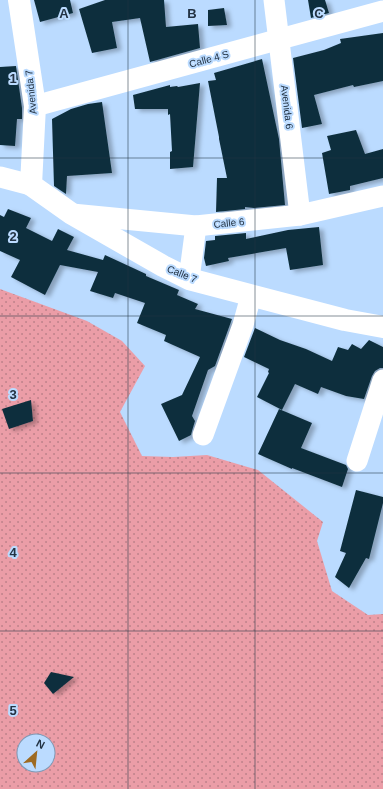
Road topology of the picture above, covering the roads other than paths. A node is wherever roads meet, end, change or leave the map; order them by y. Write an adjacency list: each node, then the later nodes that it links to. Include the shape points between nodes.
1 (19, 0): 5 (main road, Avenida 7)
2 (274, 0): 4 (street, Avenida 6)
3 (383, 11): 4 (street, Calle 4 S)
4 (278, 40): 5 (street, Calle 4 S); 10 (street, Avenida 6)
5 (35, 106): 7 (main road, Avenida 7)
6 (0, 177): 7 (street, Calle 7)
7 (31, 185): 9 (main road, Calle 7)
8 (383, 196): 10 (street, Calle 6)
9 (72, 214): 11 (street, Calle 6); 12 (main road, Calle 7)
10 (300, 215): 11 (street, Calle 6)
11 (196, 226): 12 (street)
12 (189, 279): 13 (main road, Calle 7)
13 (251, 296): 14 (main road, Calle 7); 16 (street)
14 (383, 328)
15 (383, 380): 17 (street)
16 (203, 435)
17 (357, 461)

